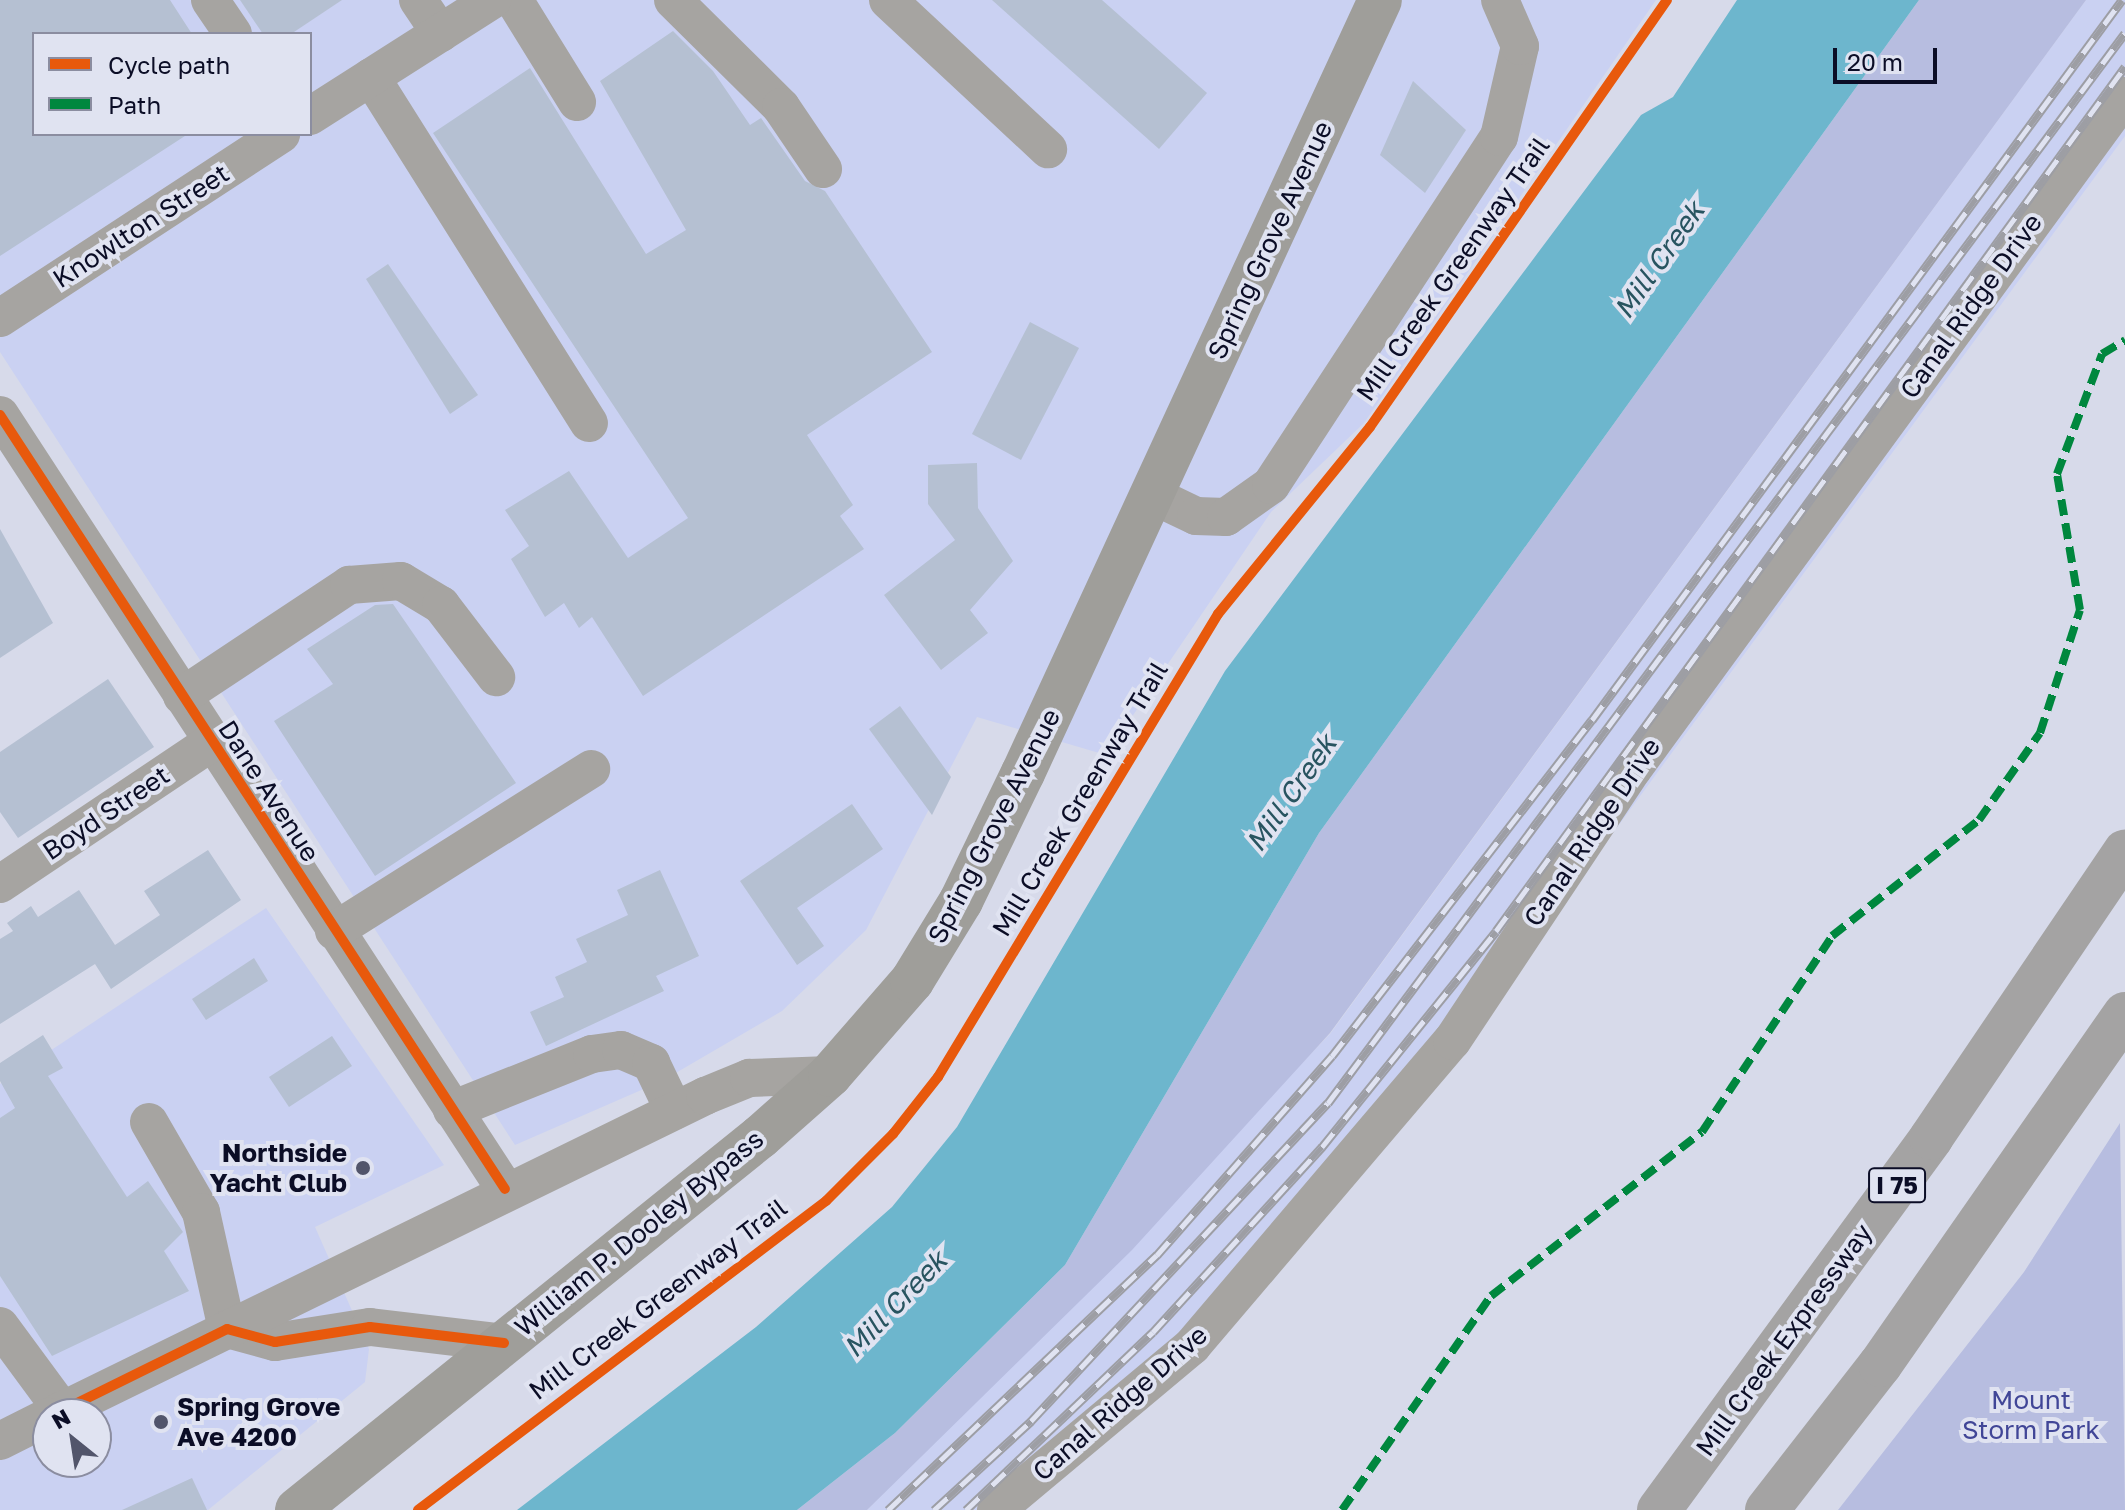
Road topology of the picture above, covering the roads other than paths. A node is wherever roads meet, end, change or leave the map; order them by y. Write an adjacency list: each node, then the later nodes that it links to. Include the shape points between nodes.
1 (210, 0): 9 (street)
2 (418, 0): 10 (street)
3 (492, 0): 10 (street)
4 (514, 0): 13 (street)
5 (673, 0): 17 (street, via 781,107)
6 (888, 0): 16 (street)
7 (1380, 0): 21 (main road, Spring Grove Avenue)
8 (1500, 0): 21 (street, via 1520,46 1499,137 1271,485 1226,517 1196,516)
9 (232, 32)
10 (440, 33): 11 (street)
11 (371, 77): 14 (street); 20 (street)
12 (2125, 96): 43 (street, Canal Ridge Drive, via 1633,769 1452,1041 1192,1346)
13 (577, 102)
14 (312, 115)
15 (278, 136): 18 (street, Knowlton Street)
16 (1048, 149)
17 (823, 169)
18 (0, 318)
19 (0, 415): 23 (street, Dane Avenue)
20 (589, 423)
21 (1152, 495): 30 (main road, Spring Grove Avenue, via 961,901 912,981)
22 (496, 677): 23 (street, via 441,605 401,581 349,585)
23 (182, 696): 24 (street, Dane Avenue)
24 (212, 742): 27 (street, Boyd Street); 28 (street, Dane Avenue)
25 (591, 769): 28 (street)
26 (2125, 852): 44 (highway, Mill Creek Expressway / I 75, via 1931,1138)
27 (0, 884)
28 (334, 931): 31 (street, Dane Avenue)
29 (2125, 1014): 45 (highway, via 1880,1365)
30 (830, 1075): 32 (street, via 749,1078); 37 (main road, William P. Dooley Bypass)
31 (452, 1110): 32 (street, via 592,1054 621,1050 651,1063); 34 (street, Dane Avenue)
32 (674, 1111): 34 (street)
33 (149, 1122): 36 (street, via 201,1212)
34 (505, 1189): 36 (street, via 466,1217)
35 (0, 1326): 38 (street)
36 (227, 1329): 37 (street, via 275,1342 370,1327); 39 (street)
37 (504, 1343): 42 (main road, William P. Dooley Bypass)
38 (45, 1398)
39 (87, 1398)
40 (32, 1425): 41 (street)
41 (0, 1441)
42 (297, 1510)
43 (996, 1510)
44 (1659, 1510)
45 (1767, 1510)

